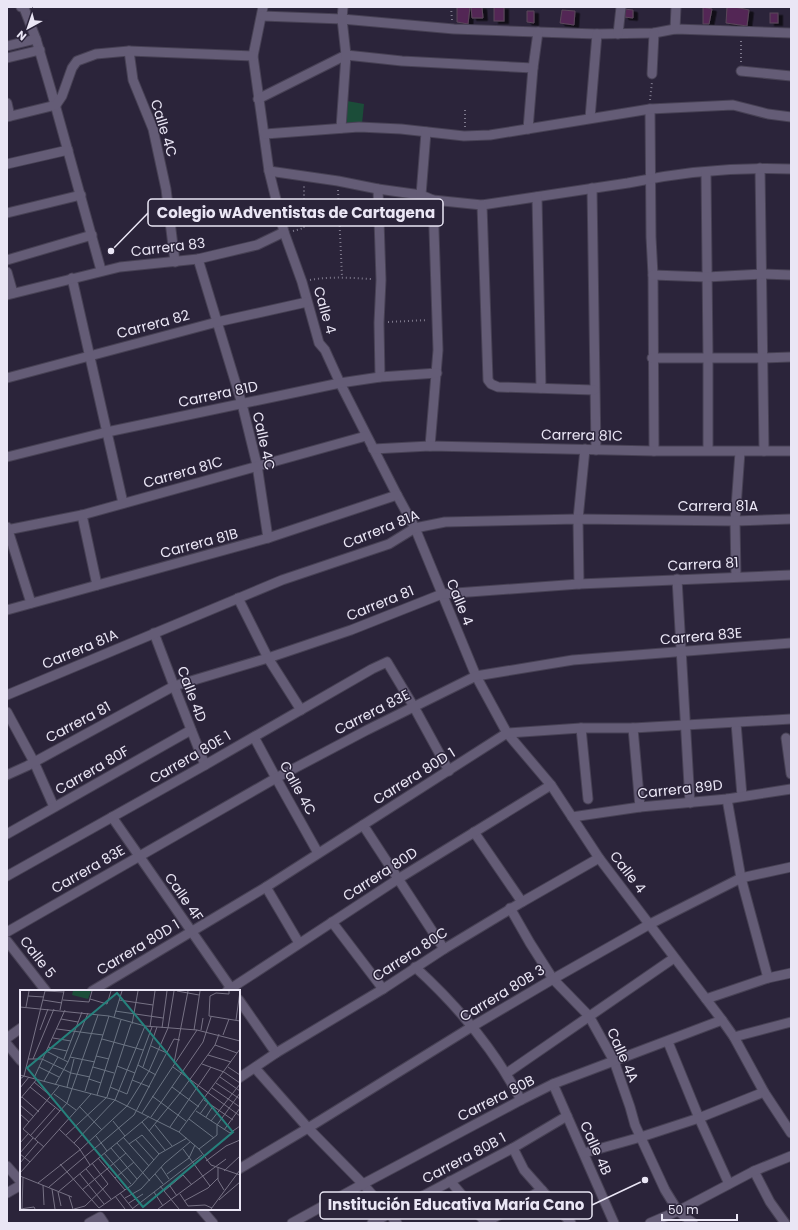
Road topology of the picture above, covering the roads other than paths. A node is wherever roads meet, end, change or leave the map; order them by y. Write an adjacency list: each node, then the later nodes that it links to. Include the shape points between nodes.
1 (21, 7): 13 (street, via 24,8)
2 (343, 7): 6 (street)
3 (620, 7): 11 (street)
4 (676, 7): 7 (street)
5 (263, 11): 6 (street); 18 (street, Calle 4)
6 (342, 19): 8 (street, via 454,29); 17 (street)
7 (675, 29): 9 (street); 12 (street)
8 (538, 32): 10 (street); 20 (street)
9 (791, 33)
10 (597, 34): 11 (street); 30 (street)
11 (618, 34): 12 (street)
12 (654, 34): 22 (street)
13 (36, 39): 14 (street); 15 (street)
14 (7, 46)
15 (40, 50): 19 (street); 26 (street)
16 (129, 51): 18 (street); 26 (street, via 96,54 77,61); 54 (street, Calle 4C, via 133,80 153,129 166,189)
17 (346, 55): 20 (street); 24 (street); 31 (street)
18 (253, 56): 24 (street, Calle 4)
19 (7, 58)
20 (533, 68): 32 (street)
21 (741, 71): 23 (street)
22 (652, 74)
23 (791, 76)
24 (258, 99): 34 (street, Calle 4)
25 (7, 103): 28 (street)
26 (56, 105): 28 (street); 35 (street)
27 (650, 109): 29 (street, via 732,104 768,114); 30 (street); 41 (street)
28 (9, 117)
29 (791, 117)
30 (590, 118): 32 (street)
31 (342, 128): 33 (street); 34 (street)
32 (528, 129): 33 (street, via 464,136)
33 (426, 132): 45 (street)
34 (265, 134): 39 (street, Calle 4)
35 (68, 150): 36 (street); 44 (street)
36 (7, 164)
37 (760, 168): 38 (street); 40 (street); 57 (street)
38 (791, 169)
39 (269, 171): 43 (street); 50 (street, Calle 4)
40 (706, 172): 41 (street); 60 (street)
41 (651, 178): 42 (street); 58 (street)
42 (592, 188): 46 (street); 75 (street)
43 (378, 189): 45 (street); 71 (street, via 381,280)
44 (81, 195): 49 (street); 51 (street)
45 (421, 195): 47 (street)
46 (537, 197): 48 (street); 74 (street)
47 (433, 200): 48 (street); 70 (street)
48 (482, 205): 74 (street, via 488,380 498,387)
49 (7, 213)
50 (284, 232): 53 (street, Carrera 83, via 257,245); 63 (street, Calle 4)
51 (92, 236): 52 (street); 55 (street)
52 (7, 260)
53 (198, 260): 54 (street, Carrera 83); 64 (street, Calle 4C)
54 (175, 262): 55 (street, Carrera 83)
55 (101, 270): 61 (street, Carrera 83)
56 (7, 272): 62 (street)
57 (763, 274): 59 (street); 60 (street); 69 (street)
58 (653, 275): 60 (street); 67 (street)
59 (791, 275)
60 (707, 277): 68 (street)
61 (72, 278): 62 (street, Carrera 83); 65 (street)
62 (10, 294)
63 (307, 302): 64 (street, Carrera 82); 73 (street, Calle 4, via 319,343 325,350)
64 (217, 322): 65 (street, Carrera 82); 76 (street, Calle 4C)
65 (90, 355): 72 (street, Carrera 82); 77 (street)
66 (791, 357): 69 (street)
67 (652, 358): 68 (street); 84 (street)
68 (708, 358): 69 (street); 83 (street)
69 (763, 358): 85 (street)
70 (437, 373): 71 (street, Carrera 81D); 79 (street)
71 (380, 377): 73 (street, Carrera 81D)
72 (7, 378)
73 (340, 383): 76 (street, Carrera 81D); 78 (street, Calle 4)
74 (541, 388): 75 (street)
75 (594, 390): 82 (street)
76 (242, 404): 77 (street, Carrera 81D); 89 (street, Calle 4C)
77 (107, 432): 88 (street, Carrera 81D); 91 (street)
78 (366, 436): 80 (street, Calle 4); 89 (street, Carrera 81C)
79 (430, 446): 80 (street, Carrera 81C); 81 (street, Carrera 81C)
80 (373, 449): 90 (street, Calle 4)
81 (585, 449): 82 (street, Carrera 81C); 93 (street)
82 (596, 450): 84 (street, Carrera 81C)
83 (708, 450): 84 (street, Carrera 81C); 87 (street, Carrera 81C)
84 (654, 451)
85 (764, 451): 86 (street, Carrera 81C); 87 (street, Carrera 81C)
86 (791, 451)
87 (740, 452): 95 (street)
88 (7, 457)
89 (257, 465): 91 (street, Carrera 81C); 98 (street, Calle 4C)
90 (396, 495): 96 (street, Calle 4); 98 (street, Carrera 81B)
91 (123, 503): 92 (street, Carrera 81C)
92 (82, 515): 97 (street, Carrera 81C); 103 (street)
93 (578, 519): 95 (street, Carrera 81A); 96 (street, Carrera 81A, via 445,522); 102 (street)
94 (791, 519): 95 (street, Carrera 81A)
95 (735, 521): 100 (street)
96 (415, 528): 104 (street, Calle 4); 105 (street, Carrera 81A, via 389,544 282,580)
97 (7, 529): 106 (street)
98 (268, 538): 103 (street, Carrera 81B)
99 (791, 575): 100 (street, Carrera 81)
100 (736, 576): 101 (street, Carrera 81)
101 (677, 579): 102 (street, Carrera 81); 111 (street)
102 (579, 584): 104 (street, Carrera 81)
103 (97, 585): 106 (street, Carrera 81B)
104 (442, 594): 112 (street, Carrera 81, via 351,630); 113 (street, Calle 4)
105 (238, 598): 109 (street, Carrera 81A); 112 (street)
106 (31, 603): 107 (street, Carrera 81B)
107 (11, 608): 108 (street)
108 (7, 614)
109 (154, 633): 114 (street, Calle 4D); 115 (street, Carrera 81A)
110 (791, 643): 111 (street, Carrera 83E)
111 (682, 652): 113 (street, Carrera 83E, via 573,660); 121 (street)
112 (268, 658): 114 (street, Carrera 81); 117 (street)
113 (476, 676): 116 (street, Carrera 83E); 125 (street, Calle 4)
114 (174, 686): 124 (street, Calle 4D); 128 (street, Carrera 81)
115 (7, 694)
116 (414, 706): 117 (street, Carrera 80E 1, via 387,662); 130 (street); 133 (street, Carrera 83E)
117 (301, 710): 126 (street, Carrera 80E 1)
118 (7, 712): 128 (street)
119 (791, 719): 120 (street, Carrera 80D 1)
120 (736, 723): 121 (street, Carrera 80D 1); 136 (street)
121 (684, 725): 123 (street, Carrera 80D 1); 139 (street)
122 (581, 728): 123 (street, Carrera 80D 1); 125 (street, Carrera 80D 1); 137 (street)
123 (633, 728): 141 (street)
124 (191, 730): 129 (street, Calle 4D); 140 (street, Carrera 80F)
125 (507, 733): 130 (street, Carrera 80D 1); 134 (street, Calle 4)
126 (254, 737): 129 (street, Carrera 80E 1); 133 (street, Calle 4C)
127 (786, 738): 131 (street)
128 (34, 762): 132 (street, Carrera 81); 140 (street)
129 (205, 765): 142 (street, Carrera 80E 1)
130 (449, 771): 144 (street, Carrera 80D 1)
131 (791, 774)
132 (7, 775)
133 (276, 778): 147 (street, Calle 4C); 148 (street, Carrera 83E)
134 (551, 785): 143 (street, Calle 4); 145 (street, Carrera 80D)
135 (791, 789): 136 (street, Carrera 89D)
136 (742, 796): 138 (street, Carrera 89D)
137 (588, 799)
138 (727, 799): 139 (street, Carrera 89D); 152 (street)
139 (690, 803): 141 (street, Carrera 89D)
140 (54, 807): 146 (street, Carrera 80F)
141 (640, 807): 143 (street, Carrera 89D)
142 (112, 817): 148 (street, Calle 4F); 151 (street, Carrera 80E 1)
143 (572, 817): 149 (street, Calle 4)
144 (363, 825): 147 (street, Carrera 80D 1); 153 (street)
145 (474, 832): 153 (street, Carrera 80D); 155 (street)
146 (7, 834)
147 (318, 853): 154 (street, Carrera 80D 1)
148 (139, 856): 159 (street, Carrera 83E); 160 (street, Calle 4F)
149 (599, 858): 155 (street, Carrera 80C); 158 (street, Calle 4)
150 (791, 867): 152 (street, Carrera 80B 3)
151 (7, 876)
152 (741, 878): 158 (street, Carrera 80B 3); 168 (street)
153 (398, 879): 157 (street, Carrera 80D); 163 (street)
154 (266, 887): 160 (street, Carrera 80D 1); 162 (street)
155 (522, 902): 156 (street, Carrera 80C)
156 (510, 908): 163 (street, Carrera 80C); 167 (street, Calle 4A)
157 (332, 922): 162 (street, Carrera 80D); 169 (street)
158 (650, 924): 164 (street, Calle 4); 167 (street, Carrera 80B 3)
159 (7, 932)
160 (191, 932): 171 (street, Carrera 80D 1); 172 (street, Calle 4F)
161 (7, 941): 170 (street, Calle 5)
162 (299, 943): 172 (street, Carrera 80D)
163 (444, 949): 165 (street, Carrera 80C)
164 (674, 958): 173 (street, Calle 4); 175 (street)
165 (415, 967): 169 (street, Carrera 80C); 178 (street)
166 (791, 972): 168 (street)
167 (552, 978): 175 (street, Calle 4A); 178 (street, Carrera 80B 3)
168 (768, 978): 173 (street)
169 (383, 989): 184 (street, Carrera 80C)
170 (45, 990)
171 (94, 990)
172 (230, 990)
173 (706, 999): 176 (street, Calle 4)
174 (240, 1001): 184 (street)
175 (589, 1016): 186 (street, Calle 4A); 188 (street)
176 (722, 1020): 180 (street, Calle 4); 182 (street, Carrera 80B)
177 (791, 1022): 180 (street)
178 (473, 1026): 188 (street); 195 (street, Carrera 80B 3)
179 (20, 1029): 181 (street)
180 (734, 1037): 191 (street, Calle 4)
181 (7, 1038)
182 (668, 1042): 186 (street, Carrera 80B); 194 (street)
183 (7, 1044): 185 (street)
184 (276, 1053): 187 (street, Carrera 80C)
185 (20, 1060)
186 (614, 1061): 190 (street, Carrera 80B); 197 (street, Calle 4A)
187 (255, 1068): 189 (street, Carrera 80C); 195 (street)
188 (507, 1073): 192 (street)
189 (240, 1077)
190 (553, 1084): 192 (street, Carrera 80B); 193 (street, Calle 4B)
191 (764, 1092): 194 (street); 196 (street, Calle 4)
192 (522, 1100): 206 (street, Carrera 80B)
193 (567, 1116): 198 (street, Carrera 80B 1); 199 (street, Calle 4B)
194 (699, 1118): 197 (street); 207 (street)
195 (308, 1128): 202 (street, Carrera 80B 3); 206 (street)
196 (791, 1132)
197 (641, 1137): 199 (street); 212 (street, Calle 4A, via 665,1190)
198 (513, 1148): 205 (street, Carrera 80B 1); 209 (street, via 524,1170)
199 (584, 1153): 222 (street, Calle 4B)
200 (791, 1156): 203 (street)
201 (7, 1166): 204 (street)
202 (240, 1168)
203 (754, 1171): 207 (street); 225 (street, via 770,1202)
204 (20, 1181)
205 (450, 1181): 213 (street, Carrera 80B 1); 220 (street)
206 (363, 1184): 213 (street); 217 (street, Carrera 80B)
207 (729, 1184): 212 (street)
208 (20, 1186): 210 (street)
209 (542, 1190): 220 (street); 221 (street)
210 (7, 1193)
211 (202, 1210): 216 (street)
212 (678, 1211): 223 (street); 224 (street, Calle 4A)
213 (389, 1214): 218 (street, Carrera 80B 1); 219 (street)
214 (102, 1220): 215 (street)
215 (89, 1223)
216 (213, 1223)
217 (292, 1223)
218 (372, 1223)
219 (397, 1223)
220 (486, 1223)
221 (571, 1223)
222 (614, 1223)
223 (650, 1223)
224 (693, 1223)
225 (785, 1223)

